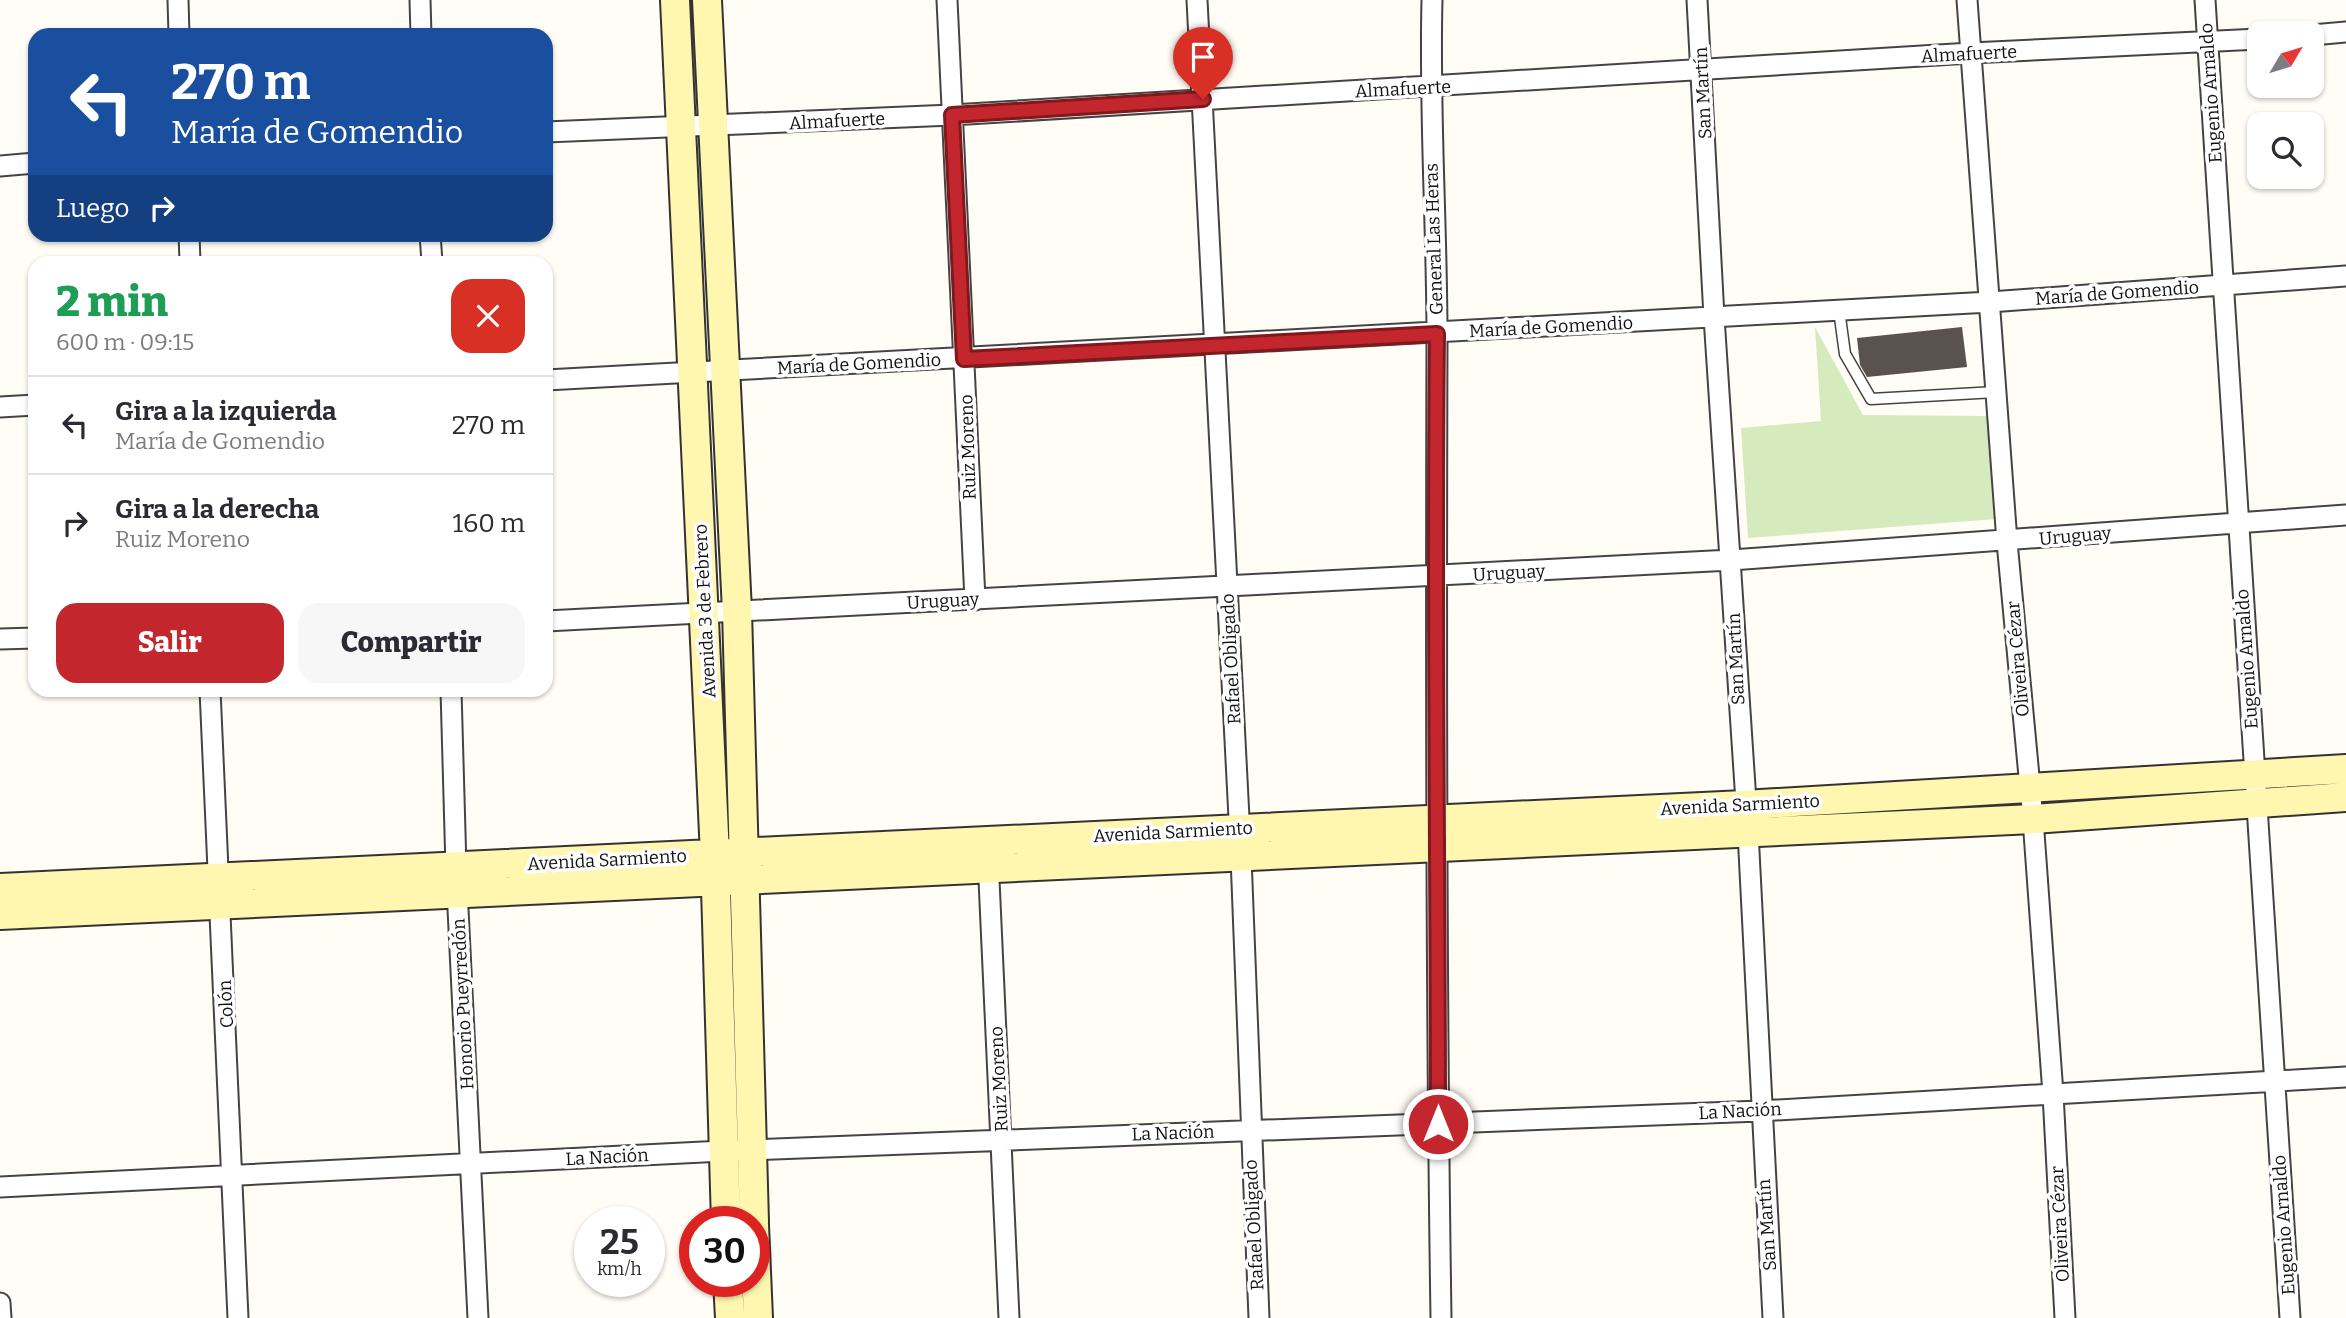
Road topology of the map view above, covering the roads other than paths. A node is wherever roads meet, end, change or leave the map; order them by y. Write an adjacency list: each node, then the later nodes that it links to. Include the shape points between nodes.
1 (178, 0): 11 (street)
2 (420, 0): 12 (street)
3 (676, 0): 22 (main road, Avenida 3 de Febrero)
4 (708, 0): 23 (main road, Avenida 3 de Febrero)
5 (947, 0): 21 (street, Ruiz Moreno)
6 (1196, 0): 20 (street, Rafael Obligado)
7 (1432, 0): 19 (street, General Las Heras)
8 (1698, 0): 18 (street, San Martín)
9 (1966, 0): 17 (street, Oliveira Cézar)
10 (2205, 0): 16 (street, Eugenio Arnaldo)
11 (179, 28)
12 (421, 28)
13 (2346, 33): 14 (street)
14 (2324, 34)
15 (2247, 40): 16 (street, Almafuerte)
16 (2208, 43): 17 (street, Almafuerte); 28 (street, Eugenio Arnaldo)
17 (1971, 53): 18 (street, Almafuerte); 29 (street, Oliveira Cézar)
18 (1702, 71): 19 (street, Almafuerte); 31 (street, San Martín)
19 (1430, 88): 20 (street, Almafuerte); 32 (street, General Las Heras)
20 (1203, 99): 21 (street, Almafuerte); 33 (street, Rafael Obligado)
21 (952, 115): 23 (street, Almafuerte); 34 (street, Ruiz Moreno)
22 (681, 126): 23 (street, Almafuerte); 24 (street, Almafuerte); 36 (main road, Avenida 3 de Febrero)
23 (713, 127): 35 (main road, Avenida 3 de Febrero)
24 (553, 132)
25 (28, 164): 26 (street)
26 (0, 166)
27 (2346, 276): 28 (street, María de Gomendio)
28 (2223, 285): 29 (street, María de Gomendio); 42 (street, Eugenio Arnaldo)
29 (1990, 302): 30 (street, María de Gomendio); 38 (street, Oliveira Cézar)
30 (1839, 310): 31 (street, María de Gomendio); 38 (lane, via 1845,354 1871,399)
31 (1714, 317): 32 (street, María de Gomendio); 44 (street, San Martín)
32 (1437, 334): 33 (street, María de Gomendio); 45 (street, General Las Heras)
33 (1215, 345): 34 (street, María de Gomendio); 46 (street, Rafael Obligado)
34 (964, 359): 35 (street, María de Gomendio); 47 (street, Ruiz Moreno)
35 (726, 372): 36 (street, María de Gomendio); 48 (main road, Avenida 3 de Febrero)
36 (694, 373): 37 (street, María de Gomendio); 49 (main road, Avenida 3 de Febrero)
37 (553, 380)
38 (1996, 391): 43 (street, Oliveira Cézar)
39 (28, 405): 40 (street)
40 (0, 407)
41 (2346, 516): 42 (street, Uruguay)
42 (2238, 522): 43 (street, Uruguay); 57 (street, Eugenio Arnaldo)
43 (2007, 542): 44 (street, Uruguay); 56 (street, Oliveira Cézar)
44 (1731, 560): 45 (street, Uruguay); 59 (street, San Martín)
45 (1434, 577): 46 (street, Uruguay); 62 (street, General Las Heras)
46 (1227, 588): 47 (street, Uruguay); 61 (street, Rafael Obligado)
47 (975, 600): 48 (street, Uruguay)
48 (737, 611): 49 (street, Uruguay); 67 (main road, Avenida 3 de Febrero)
49 (705, 613): 50 (street, Uruguay); 64 (main road, Avenida 3 de Febrero)
50 (553, 621)
51 (28, 638): 52 (street)
52 (0, 639)
53 (210, 697): 70 (street, Colón)
54 (451, 697): 68 (street, Honorio Pueyrredón)
55 (2346, 769): 57 (main road, Avenida Sarmiento)
56 (2031, 788): 57 (main road, Avenida Sarmiento); 59 (main road, Avenida Sarmiento); 60 (street, Oliveira Cézar)
57 (2256, 790): 58 (main road, Avenida Sarmiento); 60 (main road, Avenida Sarmiento); 73 (street, Eugenio Arnaldo)
58 (2346, 797)
59 (1746, 819): 60 (main road, Avenida Sarmiento); 62 (main road, Avenida Sarmiento); 75 (street, San Martín)
60 (2033, 819): 74 (street, Oliveira Cézar)
61 (1239, 828): 62 (main road, Avenida Sarmiento); 63 (main road, Avenida Sarmiento); 65 (street, Rafael Obligado)
62 (1438, 834): 65 (main road, Avenida Sarmiento); 76 (street, General Las Heras)
63 (986, 841): 66 (street, Ruiz Moreno); 67 (main road, Avenida Sarmiento)
64 (715, 855): 67 (main road, Avenida 3 de Febrero); 68 (main road, Avenida Sarmiento)
65 (1241, 857): 66 (main road, Avenida Sarmiento); 77 (street, Rafael Obligado)
66 (989, 868): 67 (main road, Avenida Sarmiento); 78 (street, Ruiz Moreno)
67 (734, 873): 68 (main road, Avenida Sarmiento); 79 (main road, Avenida 3 de Febrero); 80 (main road, Avenida 3 de Febrero)
68 (457, 880): 70 (main road, Avenida Sarmiento); 81 (street, Honorio Pueyrredón)
69 (0, 888): 70 (main road, Avenida Sarmiento)
70 (221, 891): 71 (main road, Avenida Sarmiento); 82 (street, Colón)
71 (0, 915)
72 (2346, 1077): 73 (street, La Nación)
73 (2274, 1079): 74 (street, La Nación); 99 (street, Eugenio Arnaldo)
74 (2053, 1094): 75 (street, La Nación); 98 (street, Oliveira Cézar)
75 (1760, 1111): 76 (street, La Nación); 97 (street, San Martín)
76 (1438, 1124): 77 (street, La Nación); 96 (street, General Las Heras)
77 (1250, 1130): 78 (street, La Nación); 95 (street, Rafael Obligado)
78 (1002, 1141): 79 (street, La Nación); 94 (street, Ruiz Moreno)
79 (751, 1150): 80 (street, La Nación); 85 (main road, Avenida 3 de Febrero)
80 (723, 1151): 81 (street, La Nación); 84 (main road, Avenida 3 de Febrero)
81 (471, 1165): 82 (street, La Nación); 91 (street, Honorio Pueyrredón)
82 (234, 1177): 83 (street, La Nación); 90 (street, Colón)
83 (0, 1187)
84 (725, 1206)
85 (753, 1206)
86 (729, 1297): 92 (main road)
87 (757, 1297): 93 (main road, Avenida 3 de Febrero)
88 (0, 1303): 89 (street)
89 (1, 1318)
90 (238, 1318)
91 (478, 1318)
92 (730, 1318)
93 (758, 1318)
94 (1009, 1318)
95 (1259, 1318)
96 (1441, 1318)
97 (1773, 1318)
98 (2065, 1318)
99 (2290, 1318)

